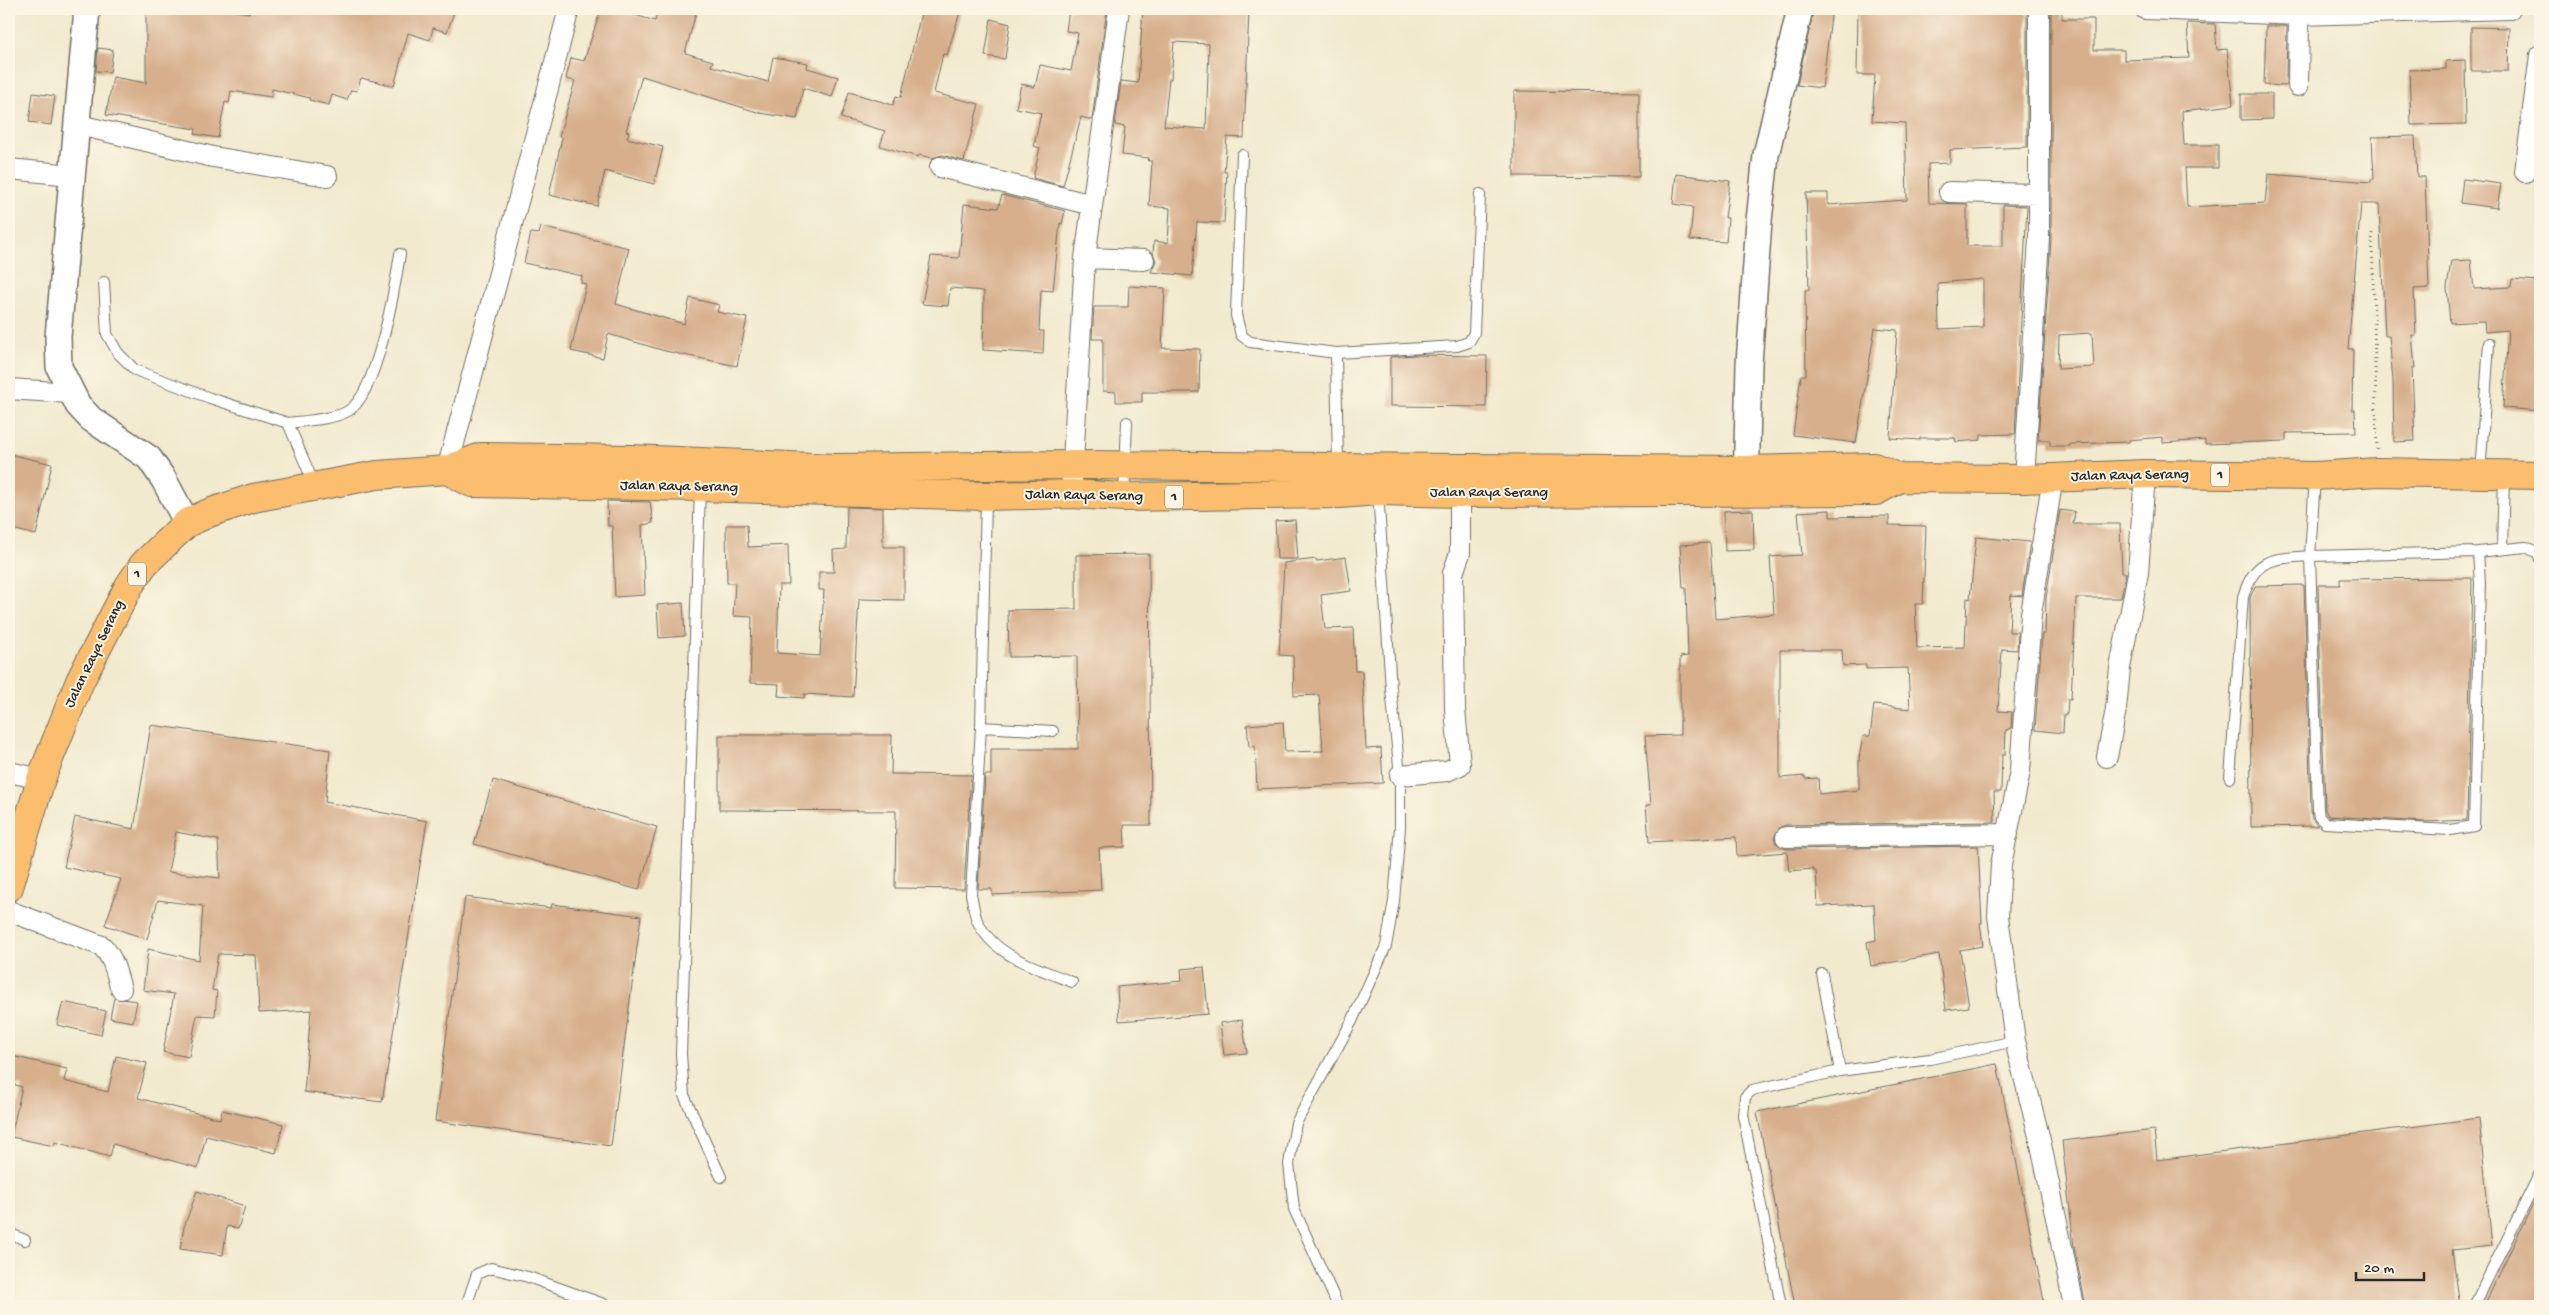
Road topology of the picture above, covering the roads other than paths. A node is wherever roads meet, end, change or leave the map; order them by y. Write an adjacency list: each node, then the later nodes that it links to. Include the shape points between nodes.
1 (87, 9): 11 (street)
2 (568, 9): 34 (street)
3 (1119, 9): 21 (street)
4 (1800, 9): 43 (street, via 1766,155 1754,283)
5 (2039, 9): 20 (street)
6 (2146, 9): 8 (street)
7 (2510, 9): 8 (street)
8 (2299, 15): 10 (street)
9 (2540, 54): 15 (street)
10 (2298, 86)
11 (76, 124): 16 (street); 17 (street, via 213,157)
12 (1242, 155): 27 (lane, via 1236,315 1241,336 1250,342)
13 (940, 167): 21 (street)
14 (9, 169): 16 (street)
15 (2526, 172)
16 (72, 175): 29 (street, via 58,337 59,367)
17 (327, 176)
18 (1949, 192): 20 (street)
19 (1480, 194): 27 (lane, via 1474,333 1469,342 1457,346)
20 (2038, 194): 41 (street, via 2039,239)
21 (1092, 205): 23 (street)
22 (400, 254): 31 (lane, via 376,363 364,396 348,411)
23 (1085, 258): 24 (street); 32 (street)
24 (1144, 260)
25 (104, 282): 31 (lane, via 107,334 118,353 135,370)
26 (2489, 343): 37 (lane)
27 (1336, 353): 42 (lane)
28 (9, 389): 29 (street)
29 (70, 393): 50 (street, via 91,419 149,458)
30 (1126, 422): 33 (lane)
31 (288, 423): 44 (lane)
32 (1072, 465): 33 (highway, Jalan Raya Serang / 1); 36 (highway, Jalan Raya Serang / 1, via 836,468); 47 (street)
33 (1125, 467): 42 (highway, Jalan Raya Serang / 1); 49 (lane)
34 (447, 470): 36 (highway, Jalan Raya Serang / 1, via 472,483); 44 (highway, Jalan Raya Serang / 1, via 377,475)
35 (2145, 474): 39 (highway, Jalan Raya Serang / 1); 40 (highway, Jalan Raya Serang / 1); 57 (street, via 2138,573)
36 (701, 475): 48 (highway, Jalan Raya Serang / 1); 72 (lane, via 682,1054 684,1095)
37 (2492, 475): 38 (highway, Jalan Raya Serang / 1); 39 (highway, Jalan Raya Serang / 1, via 2377,472); 51 (lane)
38 (2540, 475)
39 (2315, 476): 53 (lane)
40 (2053, 478): 41 (highway, Jalan Raya Serang / 1); 62 (street, via 2030,614 2020,771)
41 (2024, 479): 43 (highway, Jalan Raya Serang / 1, via 1900,478 1876,491)
42 (1339, 480): 43 (highway, Jalan Raya Serang / 1); 45 (highway, Jalan Raya Serang / 1); 49 (highway, Jalan Raya Serang / 1)
43 (1746, 481): 46 (highway, Jalan Raya Serang / 1)
44 (314, 485): 50 (highway, Jalan Raya Serang / 1, via 225,506)
45 (1378, 491): 46 (highway, Jalan Raya Serang / 1); 59 (lane)
46 (1460, 493): 59 (street, via 1460,553 1453,573 1455,709 1460,765 1447,770)
47 (1072, 494): 48 (highway, Jalan Raya Serang / 1); 49 (highway, Jalan Raya Serang / 1)
48 (986, 496): 55 (lane)
49 (1124, 497)
50 (188, 524): 61 (highway, Jalan Raya Serang / 1, via 144,564 129,586 80,681)
51 (2502, 548): 52 (lane); 54 (lane, via 2526,547 2538,552)
52 (2478, 552): 53 (lane); 53 (lane, via 2474,826 2450,830 2333,824 2324,823 2319,817)
53 (2310, 556): 60 (lane, via 2275,559 2256,568 2247,583 2243,597)
54 (2540, 559)
55 (981, 727): 56 (lane); 67 (lane, via 971,894 977,920 991,942 1006,952)
56 (1053, 731)
57 (2107, 757)
58 (9, 772): 61 (street)
59 (1400, 775): 77 (lane, via 1394,901 1386,946 1352,1020 1296,1123 1289,1164 1294,1209)
60 (2230, 778)
61 (41, 779): 64 (highway, Jalan Raya Serang / 1)
62 (2008, 834): 63 (street); 69 (street, via 2001,865 1998,916)
63 (1786, 837)
64 (9, 887)
65 (9, 911): 68 (street, via 102,946 110,953)
66 (1822, 974): 70 (lane)
67 (1072, 982)
68 (120, 989)
69 (2015, 1041): 70 (lane, via 1930,1059); 79 (street, via 2040,1140)
70 (1840, 1071): 78 (lane, via 1752,1090 1745,1098 1742,1115)
71 (2540, 1173): 80 (lane)
72 (721, 1177)
73 (9, 1233): 74 (lane)
74 (25, 1240)
75 (466, 1306): 76 (lane, via 477,1274 491,1268)
76 (608, 1306)
77 (1338, 1306)
78 (1781, 1306)
79 (2074, 1306)
80 (2474, 1306)

